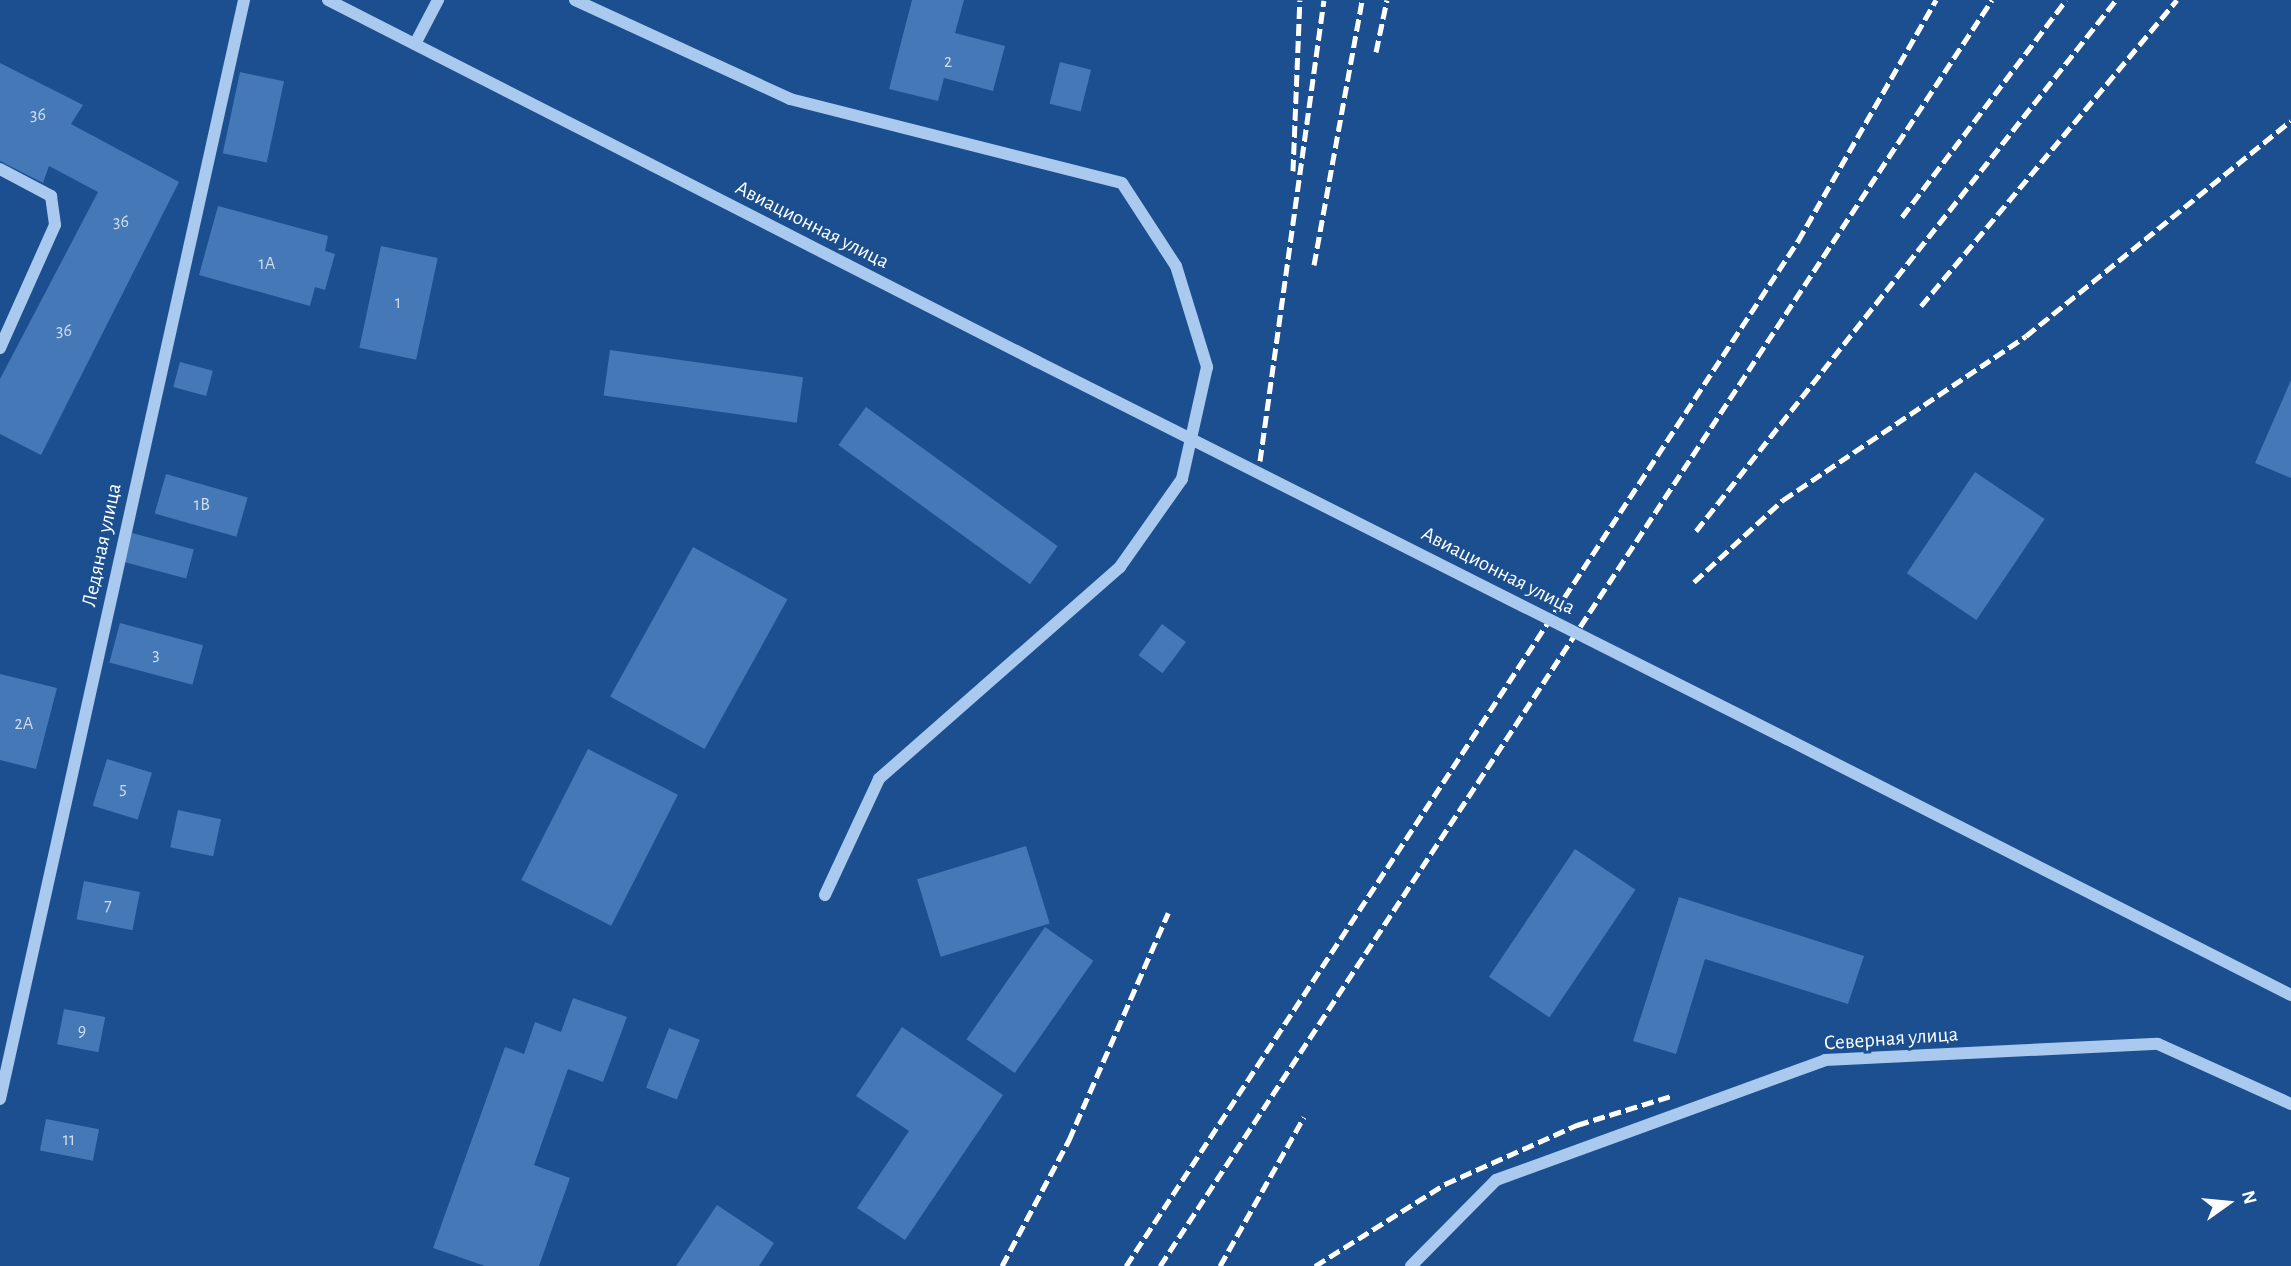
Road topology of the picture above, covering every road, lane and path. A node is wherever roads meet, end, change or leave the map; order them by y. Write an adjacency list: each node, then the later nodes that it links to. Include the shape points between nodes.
1 (244, 0): 10 (street, Ледяная улица)
2 (328, 0): 5 (street, Авиационная улица)
3 (438, 0): 5 (street)
4 (575, 0): 8 (street, via 790,99 1122,183 1176,266 1207,367 1182,479 1120,566 879,779)
5 (415, 44): 9 (street, Авиационная улица, bridge)
6 (0, 169): 7 (street, via 51,196 55,225)
7 (0, 348)
8 (825, 895)
9 (2291, 995)
10 (0, 1099)
11 (2291, 1104): 12 (street, Северная улица, via 2158,1044 1825,1060 1496,1180)
12 (1411, 1266)

